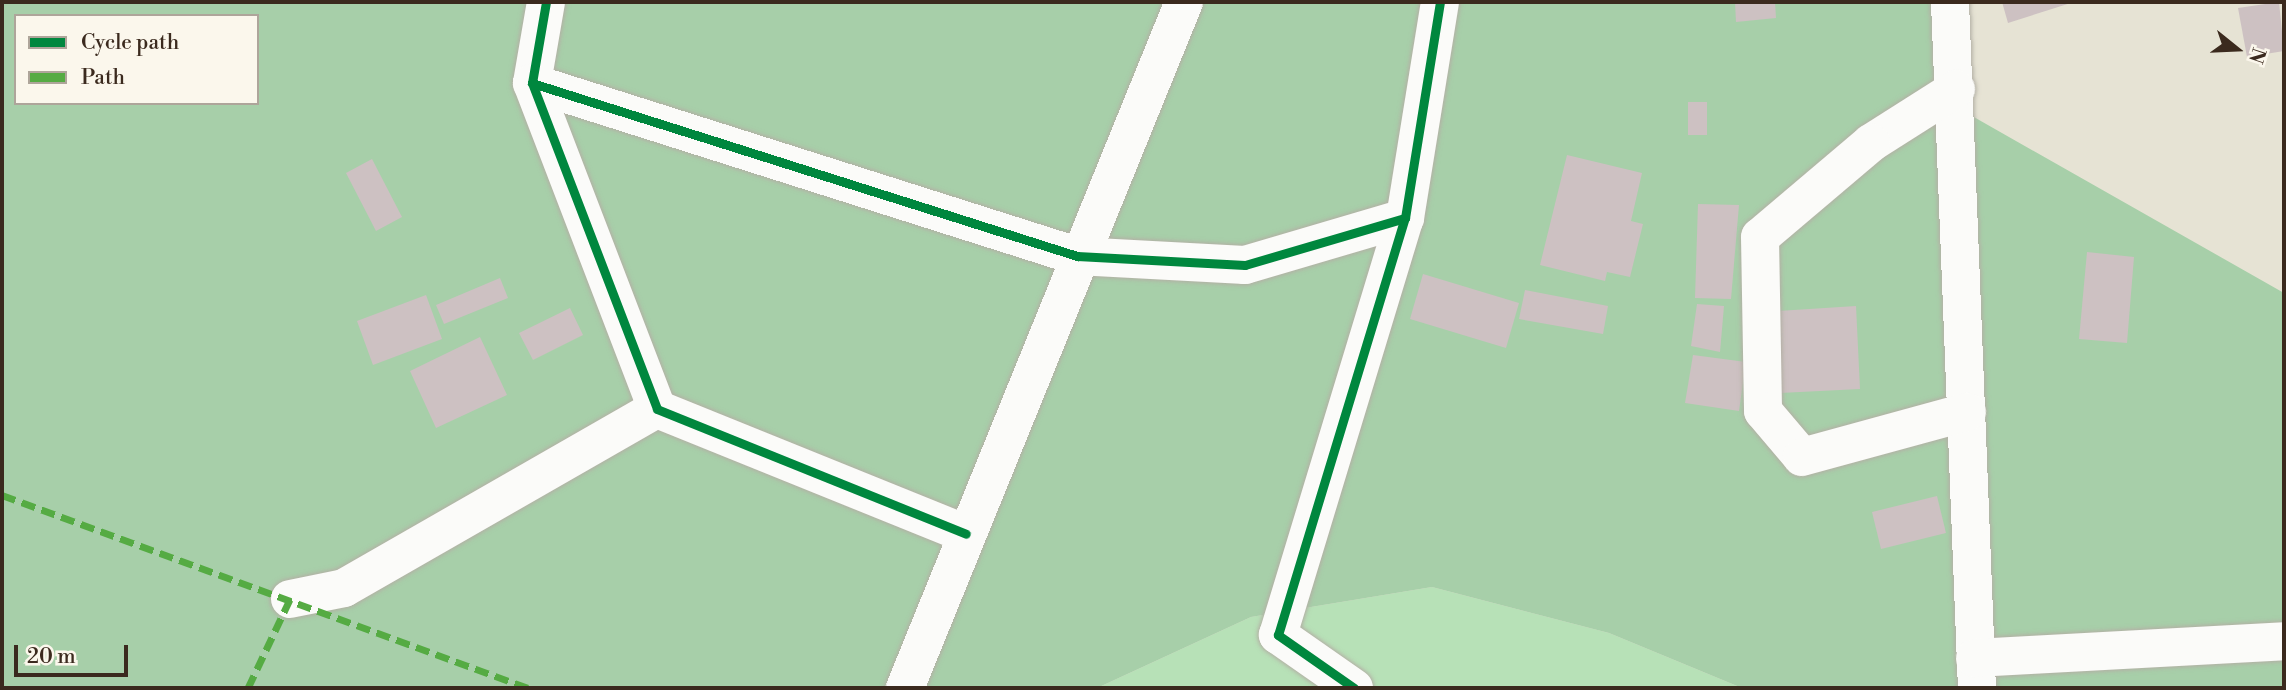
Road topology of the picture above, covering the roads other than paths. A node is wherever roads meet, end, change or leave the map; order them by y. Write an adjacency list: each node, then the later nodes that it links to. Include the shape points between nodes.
1 (546, 2): 5 (street)
2 (1184, 2): 8 (street)
3 (1440, 2): 7 (street)
4 (1950, 2): 6 (street)
5 (531, 83): 8 (street); 9 (street)
6 (1956, 89): 10 (street); 10 (street, via 1871,143 1760,237 1763,411 1802,457)
7 (1405, 218): 8 (street, via 1245,265); 16 (street, via 1278,635)
8 (1077, 256): 11 (street)
9 (657, 409): 11 (street); 12 (street, via 344,588)
10 (1967, 412): 14 (street)
11 (966, 534): 15 (street)
12 (290, 599)
13 (2284, 640): 14 (street)
14 (1976, 673)
15 (905, 688)
16 (1354, 688)

